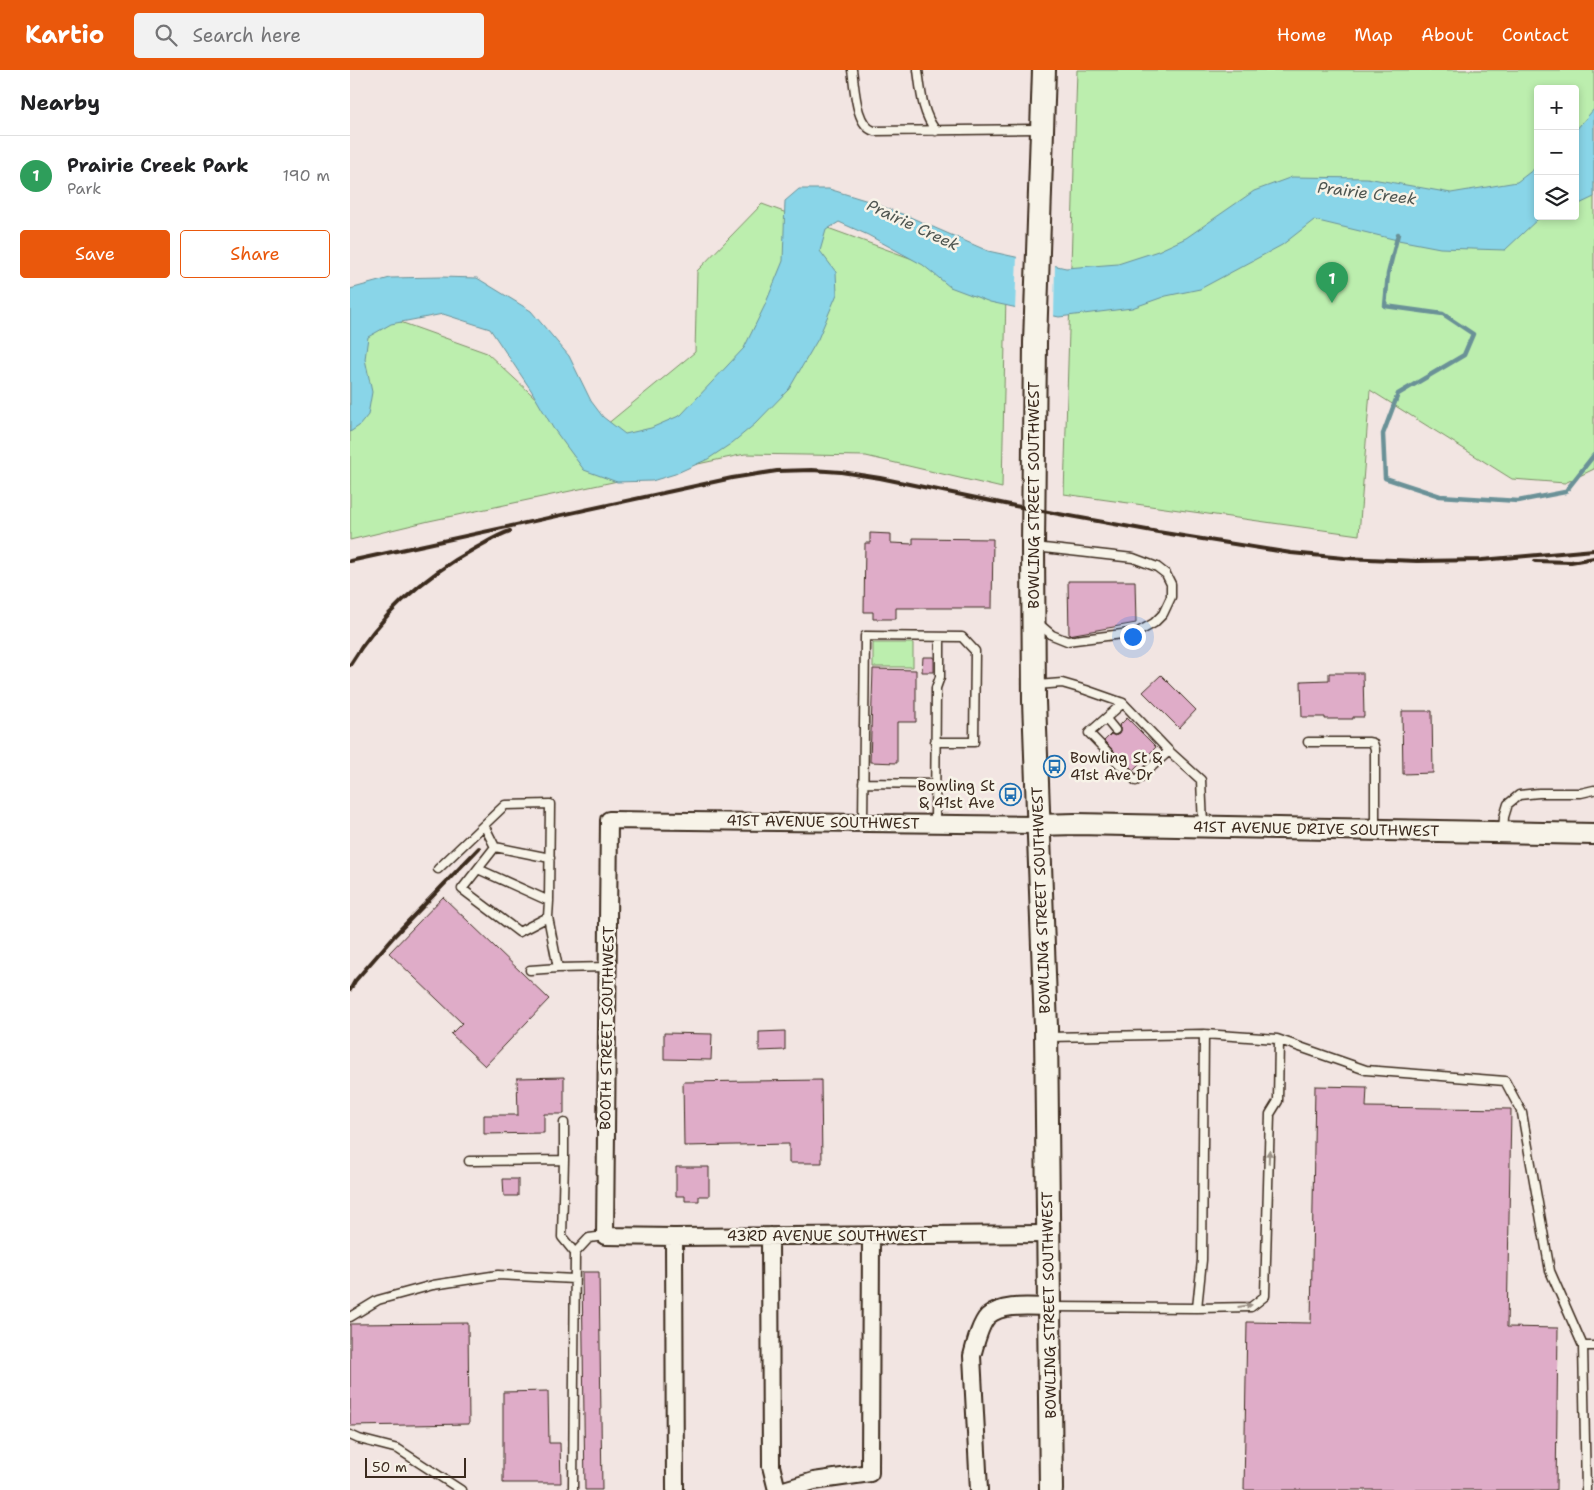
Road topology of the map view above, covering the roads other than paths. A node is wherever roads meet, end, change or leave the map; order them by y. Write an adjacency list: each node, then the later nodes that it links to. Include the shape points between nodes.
1 (852, 70): 5 (lane, via 858,111 866,127 874,131)
2 (918, 70): 5 (lane, via 924,108)
3 (1044, 70): 4 (main road, BOWLING STREET SOUTHWEST)
4 (1042, 129): 5 (lane); 6 (main road, BOWLING STREET SOUTHWEST)
5 (936, 131)
6 (1032, 547): 7 (main road, BOWLING STREET SOUTHWEST); 7 (lane, via 1133,558 1157,567 1171,584 1171,597 1163,614 1154,624 1138,632 1067,641 1052,635)
7 (1033, 619): 9 (main road, BOWLING STREET SOUTHWEST)
8 (940, 637): 13 (lane); 13 (lane, via 962,637 975,651 974,742); 18 (lane, via 865,636)
9 (1033, 685): 10 (lane, via 1062,683); 25 (main road, BOWLING STREET SOUTHWEST)
10 (1123, 703): 11 (lane); 15 (lane)
11 (1106, 719): 12 (lane); 17 (lane, via 1089,733 1136,781)
12 (1116, 730)
13 (935, 742): 19 (lane)
14 (1308, 742): 27 (lane, via 1373,743)
15 (1169, 751): 17 (lane); 26 (lane, via 1201,780)
16 (1143, 760): 17 (lane)
17 (1150, 768)
18 (864, 783): 19 (lane); 22 (lane)
19 (935, 784): 23 (lane)
20 (1594, 790): 28 (lane, via 1519,795 1508,804)
21 (609, 820): 22 (street, 41ST AVENUE SOUTHWEST); 36 (street, BOOTH STREET SOUTHWEST)
22 (863, 822): 23 (street, 41ST AVENUE SOUTHWEST)
23 (935, 824): 25 (street, 41ST AVENUE SOUTHWEST)
24 (484, 825): 30 (lane); 31 (lane, via 505,805 550,804); 32 (lane)
25 (1038, 825): 26 (street, 41ST AVENUE DRIVE SOUTHWEST); 40 (main road, BOWLING STREET SOUTHWEST)
26 (1204, 827): 27 (street, 41ST AVENUE DRIVE SOUTHWEST)
27 (1375, 830): 28 (street, 41ST AVENUE DRIVE SOUTHWEST)
28 (1503, 832): 29 (street, 41ST AVENUE DRIVE SOUTHWEST)
29 (1594, 834)
30 (495, 847): 31 (lane); 33 (lane)
31 (550, 858): 34 (lane)
32 (438, 869)
33 (478, 869): 34 (lane); 35 (lane, via 462,889 519,932)
34 (549, 901): 35 (lane)
35 (548, 917): 37 (lane)
36 (608, 967): 37 (lane); 46 (street, BOOTH STREET SOUTHWEST)
37 (558, 968): 38 (lane)
38 (530, 970)
39 (1204, 1034): 40 (lane); 41 (lane); 53 (lane, via 1202,1260)
40 (1046, 1037): 45 (main road, BOWLING STREET SOUTHWEST)
41 (1280, 1040): 53 (lane, one-way to 41, via 1251,1307 1265,1296 1270,1114 1278,1101); 55 (lane, via 1366,1070 1505,1081 1522,1112 1550,1271)
42 (564, 1123): 43 (lane)
43 (564, 1160): 44 (lane); 50 (lane, via 562,1237)
44 (469, 1161)
45 (1049, 1234): 48 (street, 43RD AVENUE SOUTHWEST); 52 (main road, BOWLING STREET SOUTHWEST)
46 (605, 1236): 49 (street, 43RD AVENUE SOUTHWEST); 50 (lane, via 589,1238)
47 (770, 1236): 48 (street, 43RD AVENUE SOUTHWEST); 49 (street, 43RD AVENUE SOUTHWEST); 61 (street, via 771,1466)
48 (871, 1236): 62 (street, via 870,1473 814,1481)
49 (674, 1237): 60 (street)
50 (575, 1253): 51 (lane)
51 (574, 1279): 54 (lane, via 498,1275 433,1285 378,1300); 59 (lane)
52 (1050, 1307): 53 (lane); 63 (street, via 1007,1307 988,1316 976,1338 972,1356); 64 (main road, BOWLING STREET SOUTHWEST)
53 (1197, 1308)
54 (350, 1317)
55 (1583, 1346): 56 (lane); 65 (lane)
56 (1594, 1346)
57 (350, 1435): 58 (lane, via 398,1449)
58 (461, 1490)
59 (573, 1490)
60 (675, 1490)
61 (777, 1490)
62 (784, 1490)
63 (979, 1490)
64 (1051, 1490)
65 (1586, 1490)

